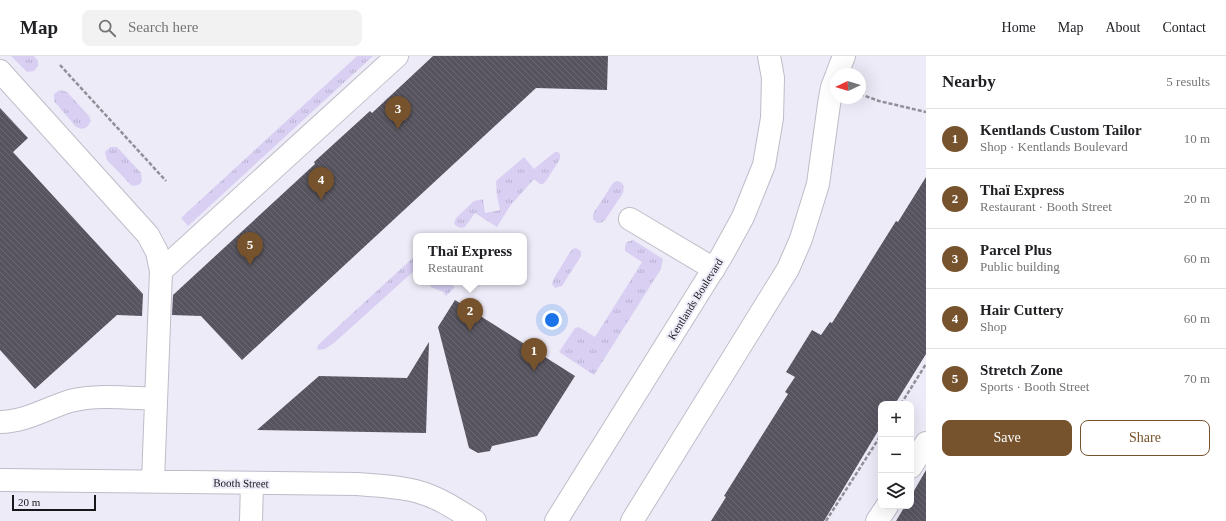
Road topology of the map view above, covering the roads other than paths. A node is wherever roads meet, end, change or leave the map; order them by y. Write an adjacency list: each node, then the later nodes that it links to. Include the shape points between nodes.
1 (397, 56): 9 (street)
2 (768, 56): 8 (street, Kentlands Boulevard, via 773,78 772,118 764,165 744,217)
3 (844, 56): 4 (street)
4 (839, 68)
5 (0, 71): 9 (street, via 148,235 157,252)
6 (830, 98): 21 (street, via 816,190 788,269)
7 (630, 220): 8 (street)
8 (714, 269): 20 (street, Kentlands Boulevard)
9 (161, 271): 10 (street)
10 (156, 399): 11 (street, via 84,398 26,418); 15 (street)
11 (0, 422)
12 (926, 443): 13 (street)
13 (914, 462)
14 (0, 480): 15 (street, Booth Street)
15 (153, 481): 16 (street, Booth Street)
16 (252, 483): 18 (street); 19 (street, Booth Street, via 357,484 398,488 420,492 442,501)
17 (885, 509): 22 (street)
18 (251, 521)
19 (475, 521)
20 (556, 521)
21 (632, 521)
22 (877, 521)

